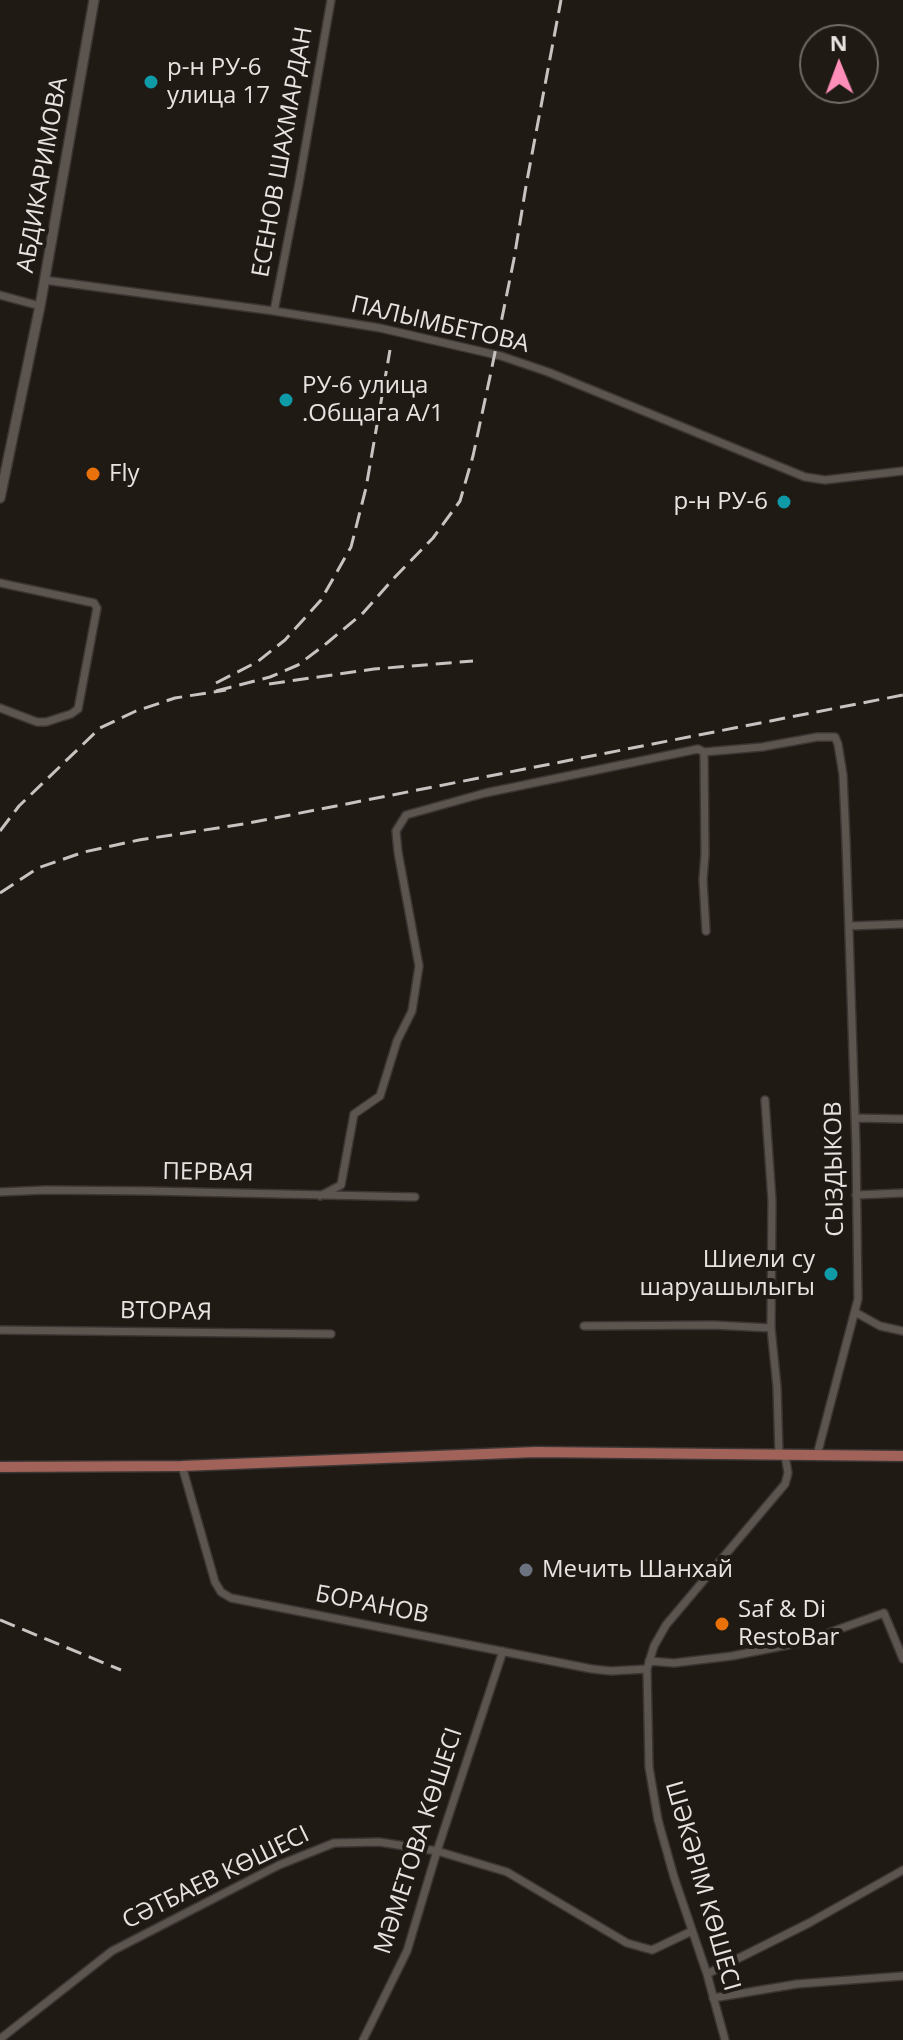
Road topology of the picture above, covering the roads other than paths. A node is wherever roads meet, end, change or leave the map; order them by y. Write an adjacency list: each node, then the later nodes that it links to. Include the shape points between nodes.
1 (94, 0): 3 (main road, АБДИКАРИМОВА)
2 (331, 0): 6 (street, ЕСЕНОВ ШАХМАРДАН)
3 (44, 280): 5 (main road, АБДИКАРИМОВА); 6 (street, ПАЛЫМБЕТОВА)
4 (0, 295): 5 (street)
5 (40, 306): 8 (main road, АБДИКАРИМОВА)
6 (274, 311): 7 (street, ПАЛЫМБЕТОВА, via 501,356 805,477 825,480)
7 (903, 471)
8 (0, 498)
9 (0, 583): 10 (street, via 94,603 97,608 78,709 37,722)
10 (0, 708)
11 (704, 752): 13 (street, СЫЗДЫКОВ, via 835,737 843,775); 14 (street); 21 (street, via 698,749 485,793 406,815 396,831 419,966 412,1011 380,1096 354,1114 341,1185)
12 (903, 924): 13 (street)
13 (849, 926): 16 (street, СЫЗДЫКОВ)
14 (706, 931)
15 (765, 1100): 25 (street, ШӘКӘРІМ КӨШЕСІ, via 772,1201)
16 (855, 1118): 17 (street); 20 (street, СЫЗДЫКОВ)
17 (903, 1119)
18 (0, 1192): 21 (street, ПЕРВАЯ)
19 (903, 1193): 20 (street)
20 (856, 1195): 23 (street, СЫЗДЫКОВ)
21 (320, 1196): 22 (street, ПЕРВАЯ)
22 (415, 1197)
23 (855, 1312): 27 (street); 30 (street, СЫЗДЫКОВ)
24 (584, 1326): 25 (street)
25 (771, 1328): 29 (street, ШӘКӘРІМ КӨШЕСІ)
26 (0, 1330): 28 (street, ВТОРАЯ)
27 (903, 1331)
28 (331, 1334)
29 (782, 1455): 30 (main road); 32 (main road, via 536,1452); 36 (street, ШӘКӘРІМ КӨШЕСІ, via 788,1473 785,1484 666,1625)
30 (817, 1455): 31 (main road)
31 (903, 1456)
32 (182, 1466): 33 (main road); 34 (street, БОРАНОВ, via 215,1582 231,1598)
33 (0, 1467)
34 (503, 1651): 36 (street, БОРАНОВ, via 611,1671); 37 (street, МӘМЕТОВА КӨШЕСІ)
35 (903, 1659): 36 (street, БОРАНОВ, via 884,1613 803,1642)
36 (648, 1665): 39 (street, ШӘКӘРІМ КӨШЕСІ, via 649,1767 658,1820)
37 (437, 1851): 39 (street, СӘТБАЕВ КӨШЕСІ, via 507,1872 627,1943 652,1950); 43 (street, СӘТБАЕВ КӨШЕСІ, via 379,1842 334,1843 279,1865 112,1951); 44 (street, МӘМЕТОВА КӨШЕСІ, via 407,1951)
38 (903, 1870): 40 (street)
39 (692, 1931): 40 (street, ШӘКӘРІМ КӨШЕСІ)
40 (707, 1974): 42 (street, ШӘКӘРІМ КӨШЕСІ)
41 (903, 1976): 42 (street, via 797,1984)
42 (713, 1998): 45 (street, ШӘКӘРІМ КӨШЕСІ)
43 (0, 2039)
44 (363, 2040)
45 (725, 2040)

